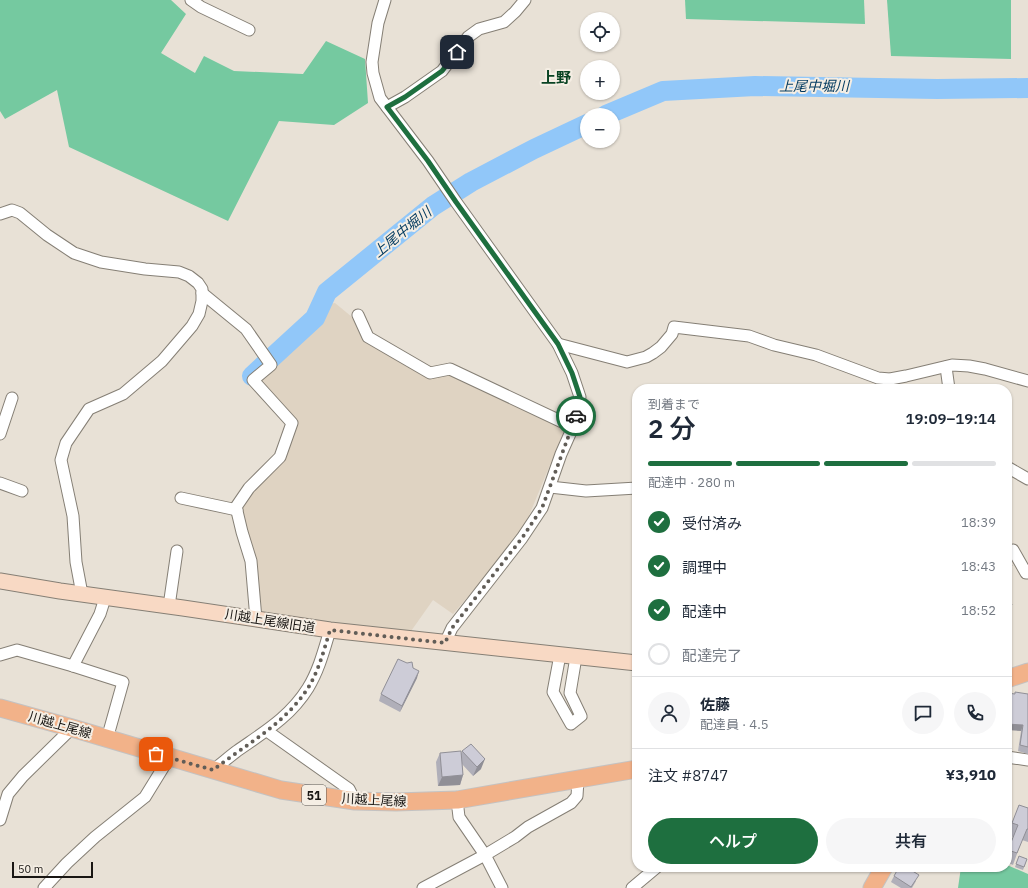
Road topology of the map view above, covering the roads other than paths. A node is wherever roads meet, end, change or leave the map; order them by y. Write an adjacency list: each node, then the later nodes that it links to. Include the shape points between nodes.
1 (191, 0): 4 (street)
2 (385, 0): 5 (street, via 378,23 372,62 380,98)
3 (523, 1): 5 (street, via 504,22 479,29 468,37 442,71)
4 (249, 30)
5 (387, 107): 9 (street)
6 (0, 214): 7 (street, via 12,210 20,213 74,253 101,262 179,272 198,282)
7 (202, 293): 23 (street, via 246,329 272,365 253,380 292,423 280,457 249,488 236,507); 28 (street, via 199,314 192,326 162,361 123,394 89,409 66,443 61,460 73,516 76,562)
8 (358, 315): 14 (street, via 368,337 430,373 450,369)
9 (558, 344): 10 (street, via 627,362 653,353 672,334 674,327 749,336 816,355 878,378 890,379); 14 (street, via 580,397)
10 (946, 367): 11 (street, via 974,367); 12 (street)
11 (1028, 381)
12 (948, 384)
13 (12, 398): 15 (street)
14 (573, 427): 19 (street)
15 (0, 434)
16 (1012, 470): 17 (street)
17 (1028, 479)
18 (0, 483): 21 (street)
19 (550, 487): 20 (street, via 586,491); 33 (street, via 534,522 452,628)
20 (632, 488)
21 (22, 491)
22 (181, 498): 23 (street)
23 (237, 510): 31 (street, via 251,561)
24 (1012, 550): 26 (street)
25 (176, 551): 30 (street)
26 (1028, 573)
27 (0, 581): 28 (street, 川越上尾線旧道)
28 (82, 594): 29 (street, 川越上尾線旧道)
29 (105, 598): 30 (street, 川越上尾線旧道); 38 (street, via 100,614)
30 (169, 606): 31 (street, 川越上尾線旧道)
31 (256, 619): 32 (street, 川越上尾線旧道)
32 (330, 630): 33 (street, 川越上尾線旧道); 41 (street, via 319,667 308,688 296,704)
33 (445, 643): 35 (street, 川越上尾線旧道)
34 (0, 655): 38 (street, via 17,650)
35 (560, 655): 36 (street, 川越上尾線旧道); 36 (street, via 553,692 571,724 582,716 570,692)
36 (576, 657): 37 (street, 川越上尾線旧道)
37 (632, 663)
38 (73, 666): 42 (street, via 123,682)
39 (0, 708): 40 (main road, 川越上尾線 / 51)
40 (72, 728): 42 (main road, 川越上尾線 / 51); 51 (street, via 8,794)
41 (267, 731): 46 (street); 50 (street, via 349,789)
42 (106, 739): 43 (main road, 川越上尾線 / 51)
43 (169, 758): 46 (main road, 川越上尾線 / 51); 55 (street, via 145,797 95,837)
44 (1012, 758): 45 (street)
45 (1028, 760)
46 (213, 770): 50 (main road, 川越上尾線 / 51, via 281,790)
47 (632, 770): 48 (main road, 川越上尾線 / 51)
48 (578, 780): 49 (main road, 川越上尾線 / 51); 52 (street, via 577,796 571,803)
49 (457, 800): 50 (main road, 川越上尾線 / 51); 52 (street, via 459,817)
50 (355, 801)
51 (0, 820)
52 (485, 855): 56 (street); 57 (street)
53 (652, 872): 58 (street)
54 (881, 872): 59 (main road)
55 (44, 888)
56 (423, 888)
57 (502, 888)
58 (632, 888)
59 (872, 888)

